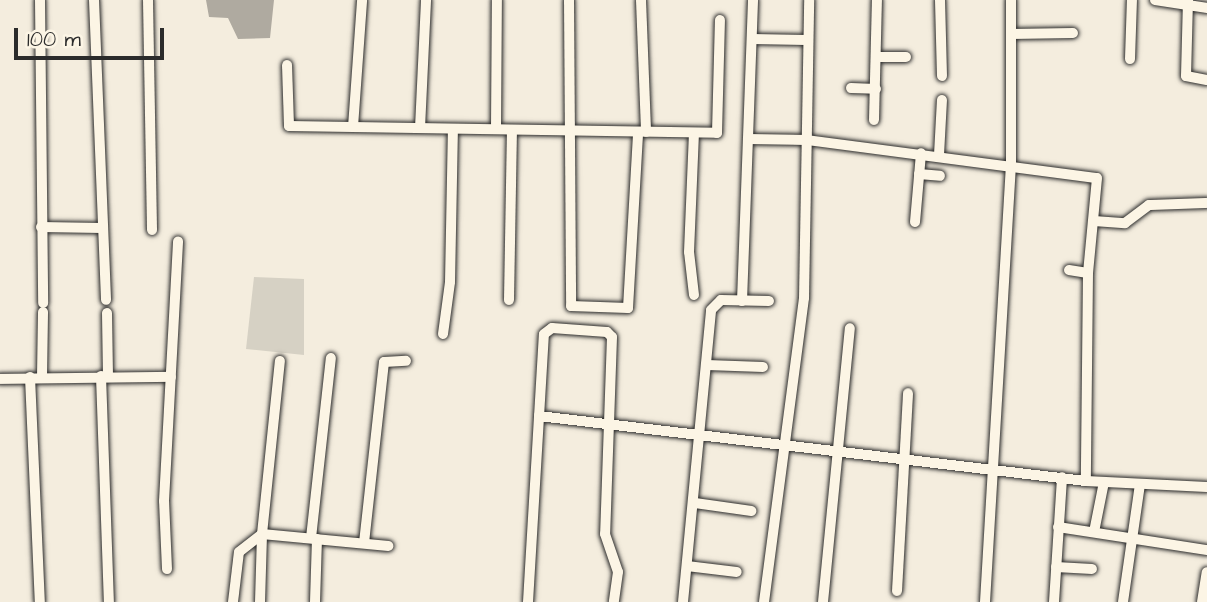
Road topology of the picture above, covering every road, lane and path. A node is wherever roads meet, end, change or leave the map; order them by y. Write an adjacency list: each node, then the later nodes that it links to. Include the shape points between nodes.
1 (40, 0): 51 (street)
2 (94, 0): 52 (street)
3 (148, 0): 53 (street)
4 (362, 0): 33 (street)
5 (426, 0): 34 (street)
6 (497, 0): 36 (street)
7 (569, 0): 38 (street)
8 (641, 0): 39 (street)
9 (752, 0): 21 (street)
10 (809, 0): 22 (street)
11 (877, 0): 23 (street)
12 (940, 0): 27 (street)
13 (1011, 0): 20 (street)
14 (1132, 0): 25 (street)
15 (1155, 0): 16 (street)
16 (1187, 4): 17 (street); 28 (street, via 1186,76)
17 (1207, 8)
18 (720, 20): 40 (street, via 717,133)
19 (1073, 33): 20 (street)
20 (1011, 34): 45 (street)
21 (752, 39): 22 (street); 41 (street)
22 (806, 40): 42 (street)
23 (878, 57): 24 (street); 30 (street)
24 (906, 57)
25 (1130, 60)
26 (287, 65): 33 (street, via 289,126)
27 (942, 75)
28 (1207, 80)
29 (851, 88): 30 (street)
30 (876, 89): 32 (street)
31 (942, 100): 44 (street)
32 (874, 120)
33 (353, 127): 34 (street)
34 (420, 128): 35 (street)
35 (453, 129): 36 (street); 64 (street, via 450,282)
36 (496, 129): 37 (street)
37 (512, 130): 38 (street); 59 (street)
38 (573, 131): 39 (street); 39 (street, via 571,306 628,307)
39 (642, 132): 40 (street)
40 (694, 133): 57 (street, via 689,253)
41 (748, 139): 42 (street); 60 (street)
42 (807, 140): 43 (street); 78 (street, via 804,298)
43 (921, 153): 44 (street); 46 (street)
44 (939, 155): 45 (street)
45 (1011, 163): 50 (street, via 1097,178); 81 (street)
46 (919, 174): 47 (street); 49 (street)
47 (940, 176)
48 (1207, 203): 50 (street, via 1149,205 1125,223)
49 (915, 222)
50 (1094, 222): 56 (street)
51 (41, 227): 52 (street); 71 (street, via 43,308)
52 (102, 228): 58 (street)
53 (152, 230)
54 (178, 241): 72 (street)
55 (1069, 270): 56 (street)
56 (1088, 274): 83 (street)
57 (694, 295)
58 (106, 300)
59 (509, 300)
60 (743, 301): 61 (street); 68 (street, via 714,303)
61 (769, 301)
62 (107, 313): 70 (street)
63 (850, 328): 79 (street)
64 (443, 334)
65 (331, 358): 93 (street)
66 (406, 361): 94 (street, via 384,362)
67 (280, 362): 91 (street)
68 (707, 365): 69 (street); 77 (street)
69 (763, 367)
70 (104, 376): 71 (street); 72 (street); 105 (street)
71 (36, 377): 73 (street); 104 (street)
72 (171, 377): 99 (street, via 164,502)
73 (0, 379)
74 (908, 393): 80 (street)
75 (539, 416): 76 (street); 76 (street, via 546,329 607,332 612,337); 109 (street)
76 (607, 423): 77 (street); 110 (street, via 605,534 618,572)
77 (702, 434): 78 (street); 87 (street)
78 (786, 444): 79 (street); 112 (street)
79 (838, 449): 80 (street); 113 (street)
80 (904, 458): 81 (street); 103 (street)
81 (992, 469): 82 (street); 114 (street)
82 (1062, 477): 83 (street); 89 (street)
83 (1086, 481): 84 (street)
84 (1104, 482): 85 (street); 90 (street)
85 (1140, 484): 86 (street); 92 (street)
86 (1207, 487)
87 (695, 503): 88 (street); 97 (street)
88 (751, 510)
89 (1058, 527): 90 (street); 98 (street)
90 (1094, 532): 92 (street)
91 (262, 534): 93 (street); 106 (street, via 239,552); 107 (street)
92 (1132, 537): 96 (street); 116 (street)
93 (314, 539): 94 (street); 108 (street)
94 (364, 543): 95 (street)
95 (388, 545)
96 (1207, 550)
97 (687, 566): 101 (street); 111 (street)
98 (1056, 567): 100 (street); 115 (street)
99 (167, 569)
100 (1092, 569)
101 (737, 572)
102 (1207, 572): 117 (street)
103 (897, 591)
104 (40, 602)
105 (109, 602)
106 (233, 602)
107 (260, 602)
108 (315, 602)
109 (528, 602)
110 (614, 602)
111 (683, 602)
112 (764, 602)
113 (823, 602)
114 (985, 602)
115 (1054, 602)
116 (1123, 602)
117 (1202, 602)

